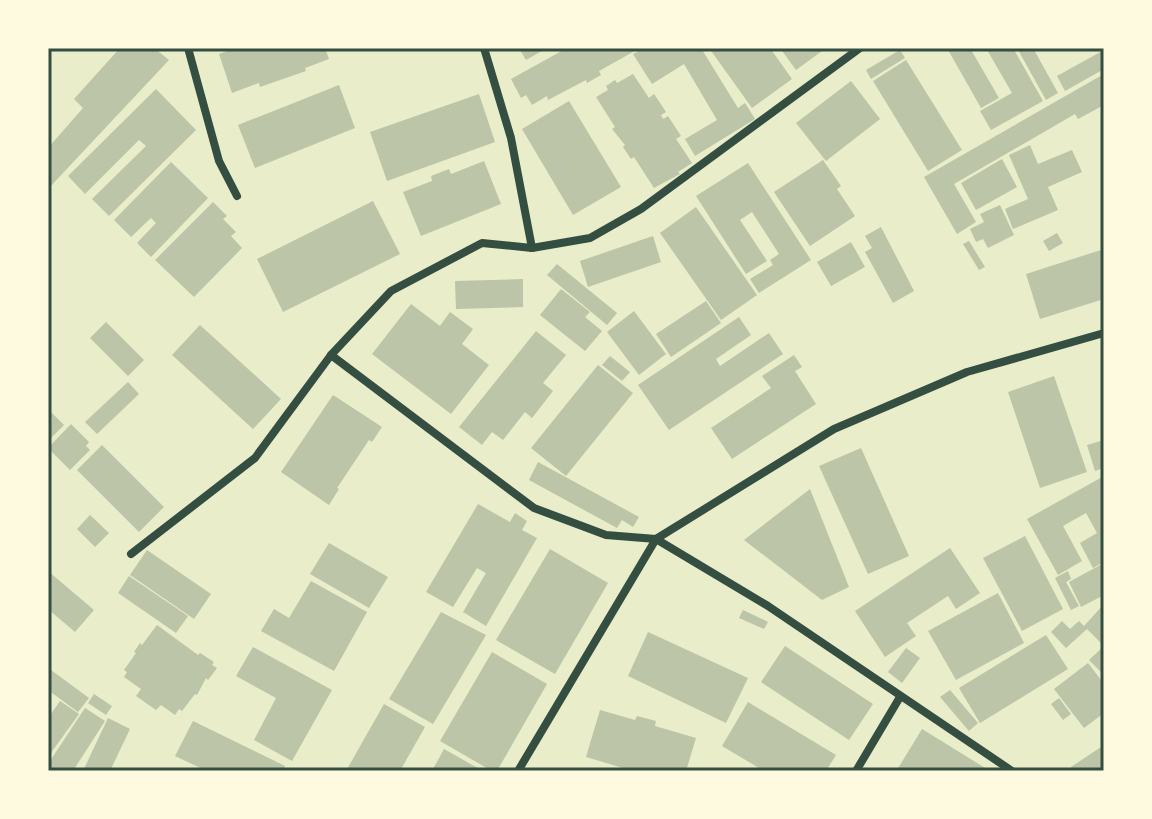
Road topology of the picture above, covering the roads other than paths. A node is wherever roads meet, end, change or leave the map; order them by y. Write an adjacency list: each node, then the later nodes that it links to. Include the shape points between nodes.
1 (188, 48): 4 (street, via 219,161)
2 (484, 48): 5 (street, via 511,138)
3 (860, 48): 5 (street, via 641,209 590,238)
4 (237, 196)
5 (532, 248): 7 (street, via 482,243 391,291)
6 (1104, 333): 8 (street, via 967,372 834,429)
7 (331, 355): 8 (street, via 534,508 606,535); 9 (street, via 255,458)
8 (656, 539): 10 (street, via 768,606); 11 (street)
9 (131, 554)
10 (900, 697): 12 (street); 13 (street)
11 (518, 771)
12 (856, 771)
13 (1012, 771)

